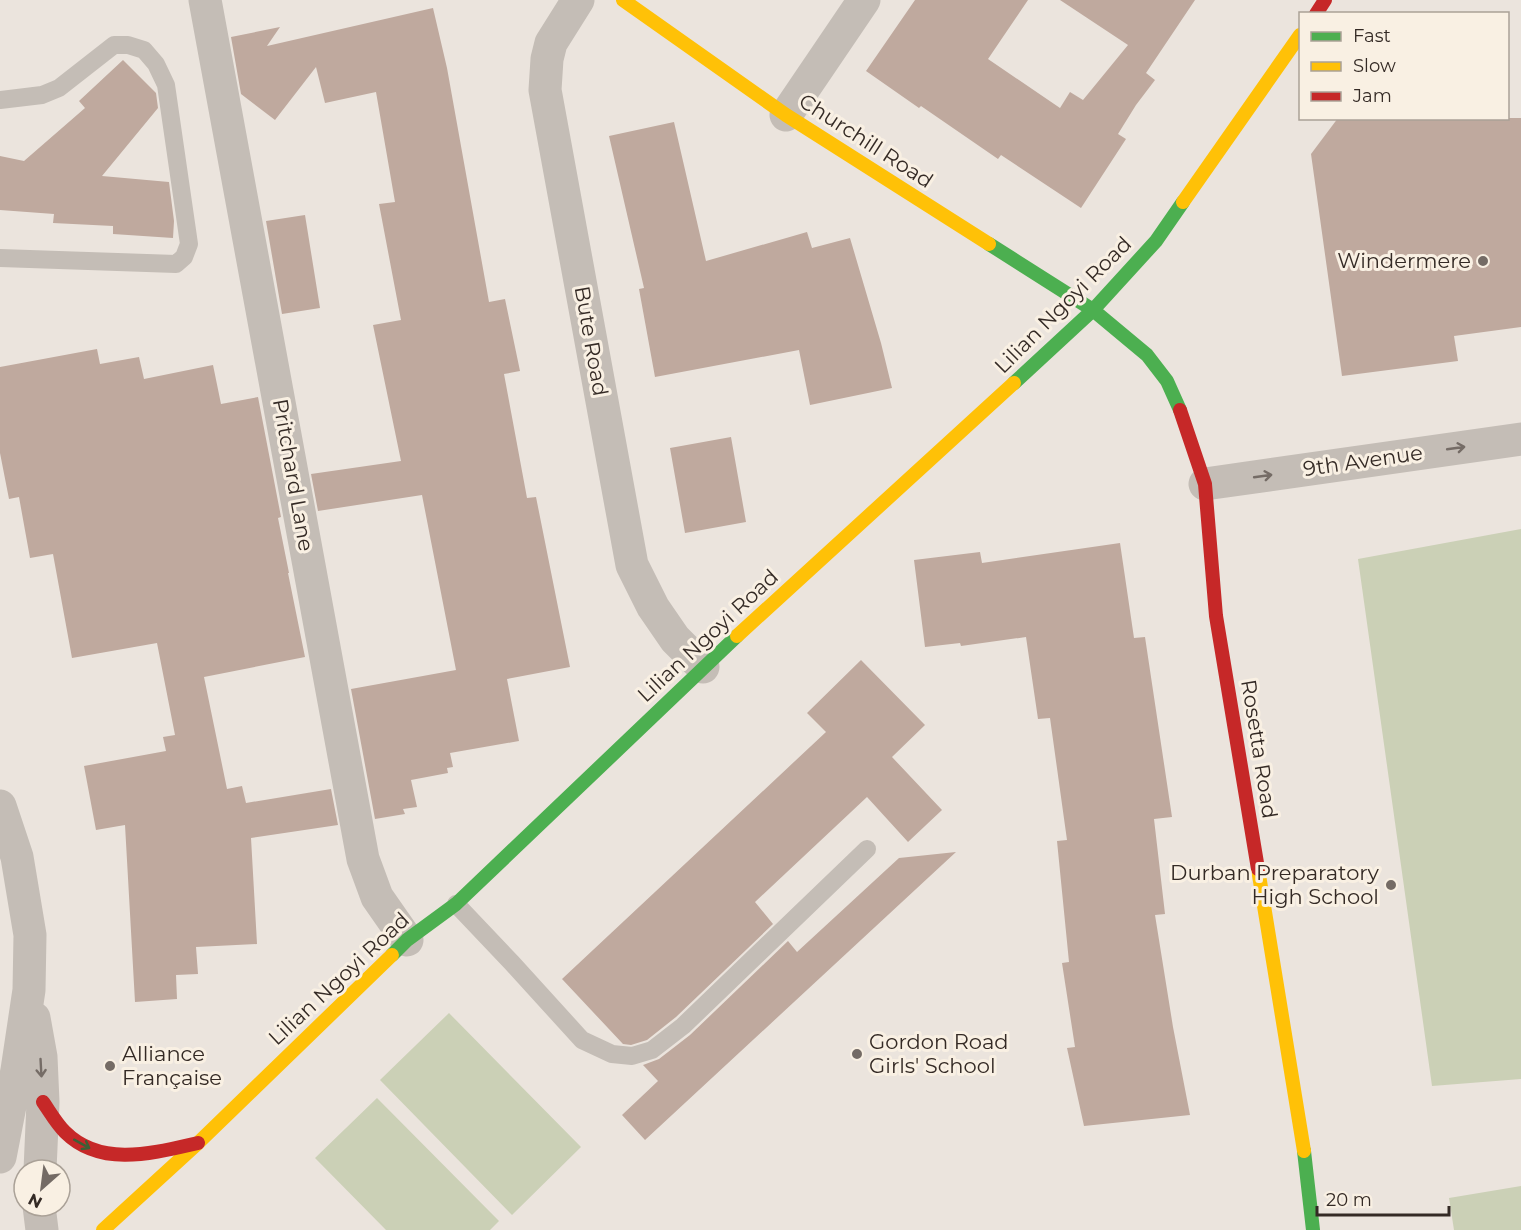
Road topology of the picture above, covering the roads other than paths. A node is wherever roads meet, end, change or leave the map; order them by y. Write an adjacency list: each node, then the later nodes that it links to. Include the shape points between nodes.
1 (205, 0): 16 (street, Pritchard Lane, via 363,859 377,897)
2 (578, 0): 12 (street, Bute Road, via 551,44 545,90 632,565 675,639)
3 (623, 0): 7 (street, Churchill Road)
4 (864, 0): 7 (street)
5 (1299, 36): 9 (street, Lilian Ngoyi Road, via 1156,241)
6 (0, 100): 8 (lane, via 42,95 59,88 114,45 144,50 166,85 189,244 176,264)
7 (786, 116): 9 (street, Churchill Road)
8 (0, 258)
9 (1092, 310): 11 (street, Rosetta Road, via 1148,356 1167,381); 12 (street, Lilian Ngoyi Road)
10 (1521, 439): 11 (street, 9th Avenue, one-way to 10)
11 (1205, 484): 23 (street, Rosetta Road, via 1216,616 1304,1153)
12 (703, 668): 15 (street, Lilian Ngoyi Road)
13 (0, 806): 17 (street, via 17,857 30,935)
14 (867, 849): 15 (lane, via 683,1026 652,1050 633,1056 612,1054 582,1040)
15 (456, 904): 16 (street, Lilian Ngoyi Road)
16 (406, 940): 19 (street, Lilian Ngoyi Road)
17 (29, 990): 18 (street, one-way to 18, via 41,1057); 20 (street)
18 (43, 1102): 19 (street, one-way to 19, via 65,1133 103,1153 131,1155); 21 (street)
19 (198, 1143): 22 (street, Lilian Ngoyi Road)
20 (0, 1157)
21 (41, 1158)
22 (103, 1230)
23 (1313, 1230)

